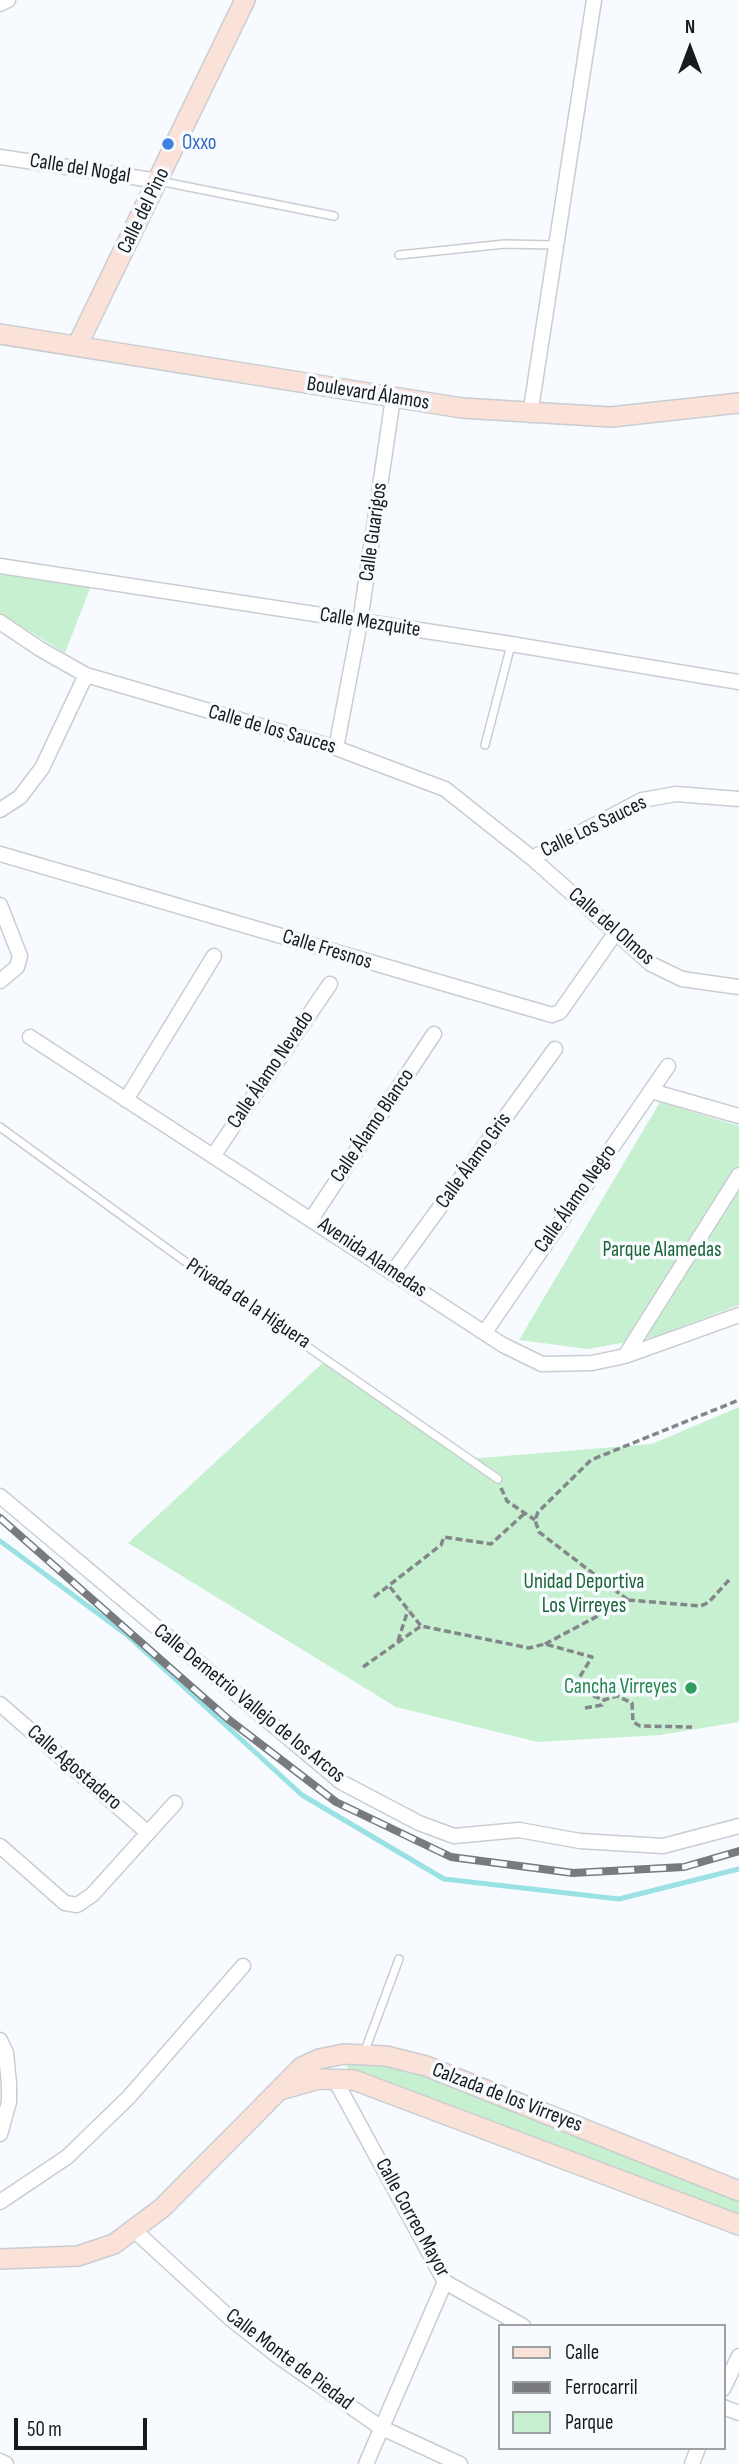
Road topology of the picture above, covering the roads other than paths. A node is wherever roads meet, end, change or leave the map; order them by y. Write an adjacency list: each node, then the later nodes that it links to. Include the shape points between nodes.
1 (8, 0): 4 (street)
2 (245, 0): 6 (street, Calle del Pino)
3 (594, 0): 8 (street)
4 (0, 4)
5 (0, 157): 6 (street, Calle del Nogal)
6 (159, 181): 7 (lane); 11 (street, Calle del Pino)
7 (334, 216)
8 (556, 246): 9 (lane, via 512,243); 14 (street)
9 (398, 255)
10 (0, 334): 11 (street, Boulevard Álamos)
11 (78, 346): 12 (street, Boulevard Álamos)
12 (394, 398): 14 (street, Boulevard Álamos); 17 (street, Calle Guarigos)
13 (739, 403): 14 (street, Boulevard Álamos, via 611,417)
14 (530, 415)
15 (0, 566): 17 (street, Calle Mezquite)
16 (0, 622): 19 (street, Calle de los Sauces)
17 (360, 622): 18 (street, Calle Mezquite); 22 (street, Calle Guarigos)
18 (511, 644): 20 (street, Calle Mezquite); 21 (lane)
19 (86, 675): 22 (street, Calle de los Sauces); 24 (street, via 41,768 20,797)
20 (739, 682)
21 (485, 745)
22 (336, 748): 26 (street, Calle de los Sauces, via 445,789)
23 (739, 799): 26 (street, Calle Los Sauces, via 676,794 642,800)
24 (0, 810)
25 (0, 854): 28 (street, Calle Fresnos, via 552,1015 560,1012)
26 (532, 858): 28 (street, Calle del Olmos)
27 (0, 905): 30 (street, via 20,956 18,967)
28 (616, 932): 32 (street, Calle del Olmos, via 667,974)
29 (214, 956): 38 (street)
30 (0, 981)
31 (330, 984): 41 (street, Calle Álamo Nevado)
32 (739, 987)
33 (434, 1034): 43 (street, Calle Álamo Blanco)
34 (30, 1037): 38 (street, Avenida Alamedas)
35 (555, 1049): 44 (street, Calle Álamo Gris)
36 (667, 1066): 37 (street, Calle Álamo Negro)
37 (651, 1091): 39 (street); 46 (street, Calle Álamo Negro)
38 (126, 1100): 41 (street, Avenida Alamedas)
39 (739, 1116)
40 (0, 1127): 48 (lane, Privada de la Higuera)
41 (213, 1156): 43 (street, Avenida Alamedas)
42 (739, 1175): 47 (street)
43 (312, 1218): 44 (street, Avenida Alamedas)
44 (393, 1273): 46 (street, Avenida Alamedas)
45 (739, 1315): 47 (street, Avenida Alamedas)
46 (485, 1332): 47 (street, Avenida Alamedas, via 542,1364 592,1363)
47 (625, 1356)
48 (498, 1479)
49 (0, 1496): 52 (street, Calle Demetrio Vallejo de los Arcos, via 341,1782 419,1823 454,1836 519,1830 580,1841 663,1846)
50 (0, 1704): 53 (street, Calle Agostadero)
51 (175, 1803): 53 (street)
52 (739, 1826)
53 (148, 1833): 54 (street, via 84,1902 65,1903)
54 (0, 1846)
55 (399, 1959): 58 (lane)
56 (243, 1966): 63 (street, via 120,2106 67,2157)
57 (0, 2040): 61 (street, via 9,2084)
58 (363, 2053): 60 (street, Calzada de los Virreyes, via 319,2059 302,2067); 62 (street, Calzada de los Virreyes, via 426,2066)
59 (334, 2078): 60 (street, Calzada de los Virreyes); 64 (street, Calzada de los Virreyes, via 354,2080); 67 (street, Calle Correo Mayor)
60 (276, 2091): 65 (street, Calzada de los Virreyes)
61 (0, 2134)
62 (739, 2191)
63 (0, 2202)
64 (739, 2225)
65 (135, 2231): 66 (street, Calzada de los Virreyes, via 78,2256); 71 (street, Calle Monte de Piedad, via 230,2319)
66 (0, 2259)
67 (445, 2282): 68 (street, Calle Correo Mayor); 71 (street)
68 (519, 2324)
69 (739, 2356): 70 (street)
70 (725, 2385)
71 (380, 2427): 74 (street); 75 (street, Calle Monte de Piedad)
72 (0, 2461): 73 (street)
73 (6, 2464)
74 (366, 2464)
75 (460, 2464)

